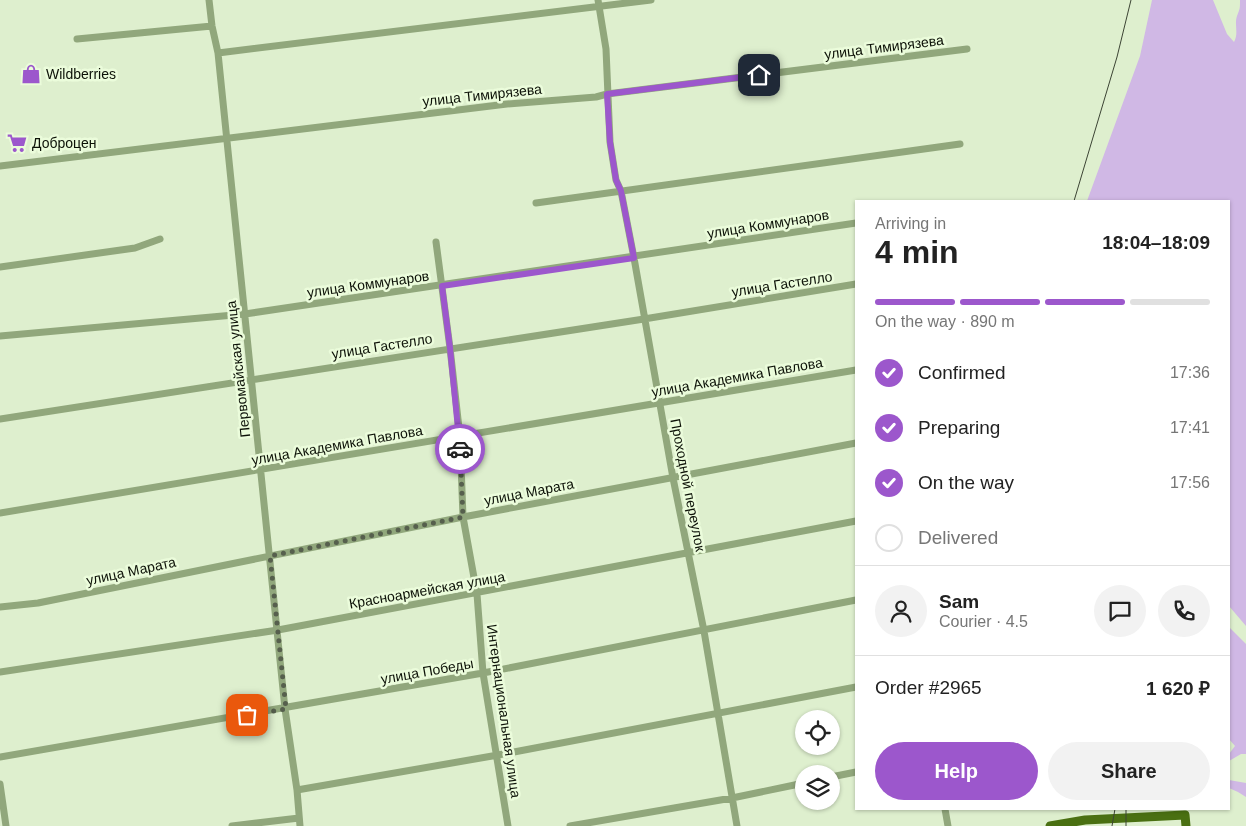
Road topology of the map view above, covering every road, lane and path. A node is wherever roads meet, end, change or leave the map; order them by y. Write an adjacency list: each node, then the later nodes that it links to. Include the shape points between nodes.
1 (209, 0): 4 (street, Первомайская улица)
2 (651, 0): 3 (street)
3 (599, 3): 7 (street); 8 (street, Проходной переулок, via 606,49)
4 (212, 26): 5 (street); 7 (street, Первомайская улица)
5 (78, 39)
6 (967, 49): 8 (street, улица Тимирязева)
7 (218, 53): 9 (street, Первомайская улица)
8 (607, 94): 9 (street, улица Тимирязева); 12 (street, Проходной переулок, via 610,142)
9 (225, 139): 11 (street, улица Тимирязева); 21 (street, Первомайская улица)
10 (960, 144): 12 (street)
11 (0, 166)
12 (621, 191): 13 (street); 17 (street, Проходной переулок)
13 (536, 203)
14 (855, 224): 17 (street, улица Коммунаров)
15 (160, 239): 18 (street, via 135,248)
16 (436, 242): 20 (street, Интернациональная улица)
17 (634, 258): 20 (street, улица Коммунаров); 22 (street, Проходной переулок)
18 (0, 267)
19 (855, 284): 22 (street, улица Гастелло)
20 (442, 286): 21 (street, улица Коммунаров); 24 (street, Интернациональная улица)
21 (245, 314): 23 (street, улица Коммунаров); 26 (street, Первомайская улица)
22 (644, 319): 24 (street, улица Гастелло); 27 (street, Проходной переулок)
23 (0, 336)
24 (450, 348): 26 (street, улица Гастелло); 29 (street, Интернациональная улица)
25 (855, 370): 27 (street, улица Академика Павлова)
26 (251, 380): 28 (street, улица Гастелло); 31 (street, Первомайская улица)
27 (660, 403): 29 (street, улица Академика Павлова); 32 (street, Проходной переулок)
28 (0, 419)
29 (460, 437): 31 (street, улица Академика Павлова); 34 (street, Интернациональная улица)
30 (855, 443): 32 (street, улица Марата)
31 (261, 471): 33 (street, улица Академика Павлова); 37 (street, Первомайская улица)
32 (673, 478): 34 (street, улица Марата); 36 (street, Проходной переулок)
33 (0, 513)
34 (463, 517): 37 (street, улица Марата); 38 (street, Интернациональная улица)
35 (855, 521): 36 (street, Красноармейская улица)
36 (688, 553): 38 (street, Красноармейская улица); 42 (street, Проходной переулок)
37 (270, 556): 40 (street, улица Марата, via 38,603); 41 (street, Первомайская улица)
38 (477, 594): 41 (street, Красноармейская улица); 44 (street, Интернациональная улица)
39 (855, 600): 42 (street, улица Победы)
40 (0, 607)
41 (278, 630): 43 (street, Красноармейская улица); 46 (street, Первомайская улица)
42 (704, 632): 44 (street, улица Победы); 47 (street, Проходной переулок)
43 (0, 672)
44 (484, 674): 46 (street, улица Победы); 48 (street, Интернациональная улица)
45 (855, 687): 47 (street)
46 (286, 709): 49 (street, улица Победы); 54 (street, Первомайская улица)
47 (718, 713): 48 (street); 55 (street, Проходной переулок)
48 (498, 755): 54 (street); 60 (street, Интернациональная улица)
49 (0, 757)
50 (855, 772): 51 (street)
51 (840, 775)
52 (0, 784): 58 (street)
53 (795, 785): 55 (street)
54 (297, 790): 57 (street, Первомайская улица)
55 (732, 798): 61 (street); 62 (street, Проходной переулок)
56 (945, 810): 63 (street)
57 (300, 822): 59 (street)
58 (6, 826)
59 (232, 826)
60 (508, 826)
61 (570, 826)
62 (737, 826)
63 (948, 826)
64 (1050, 826): 65 (main road, via 1085,820 1185,815)
65 (1186, 826)

